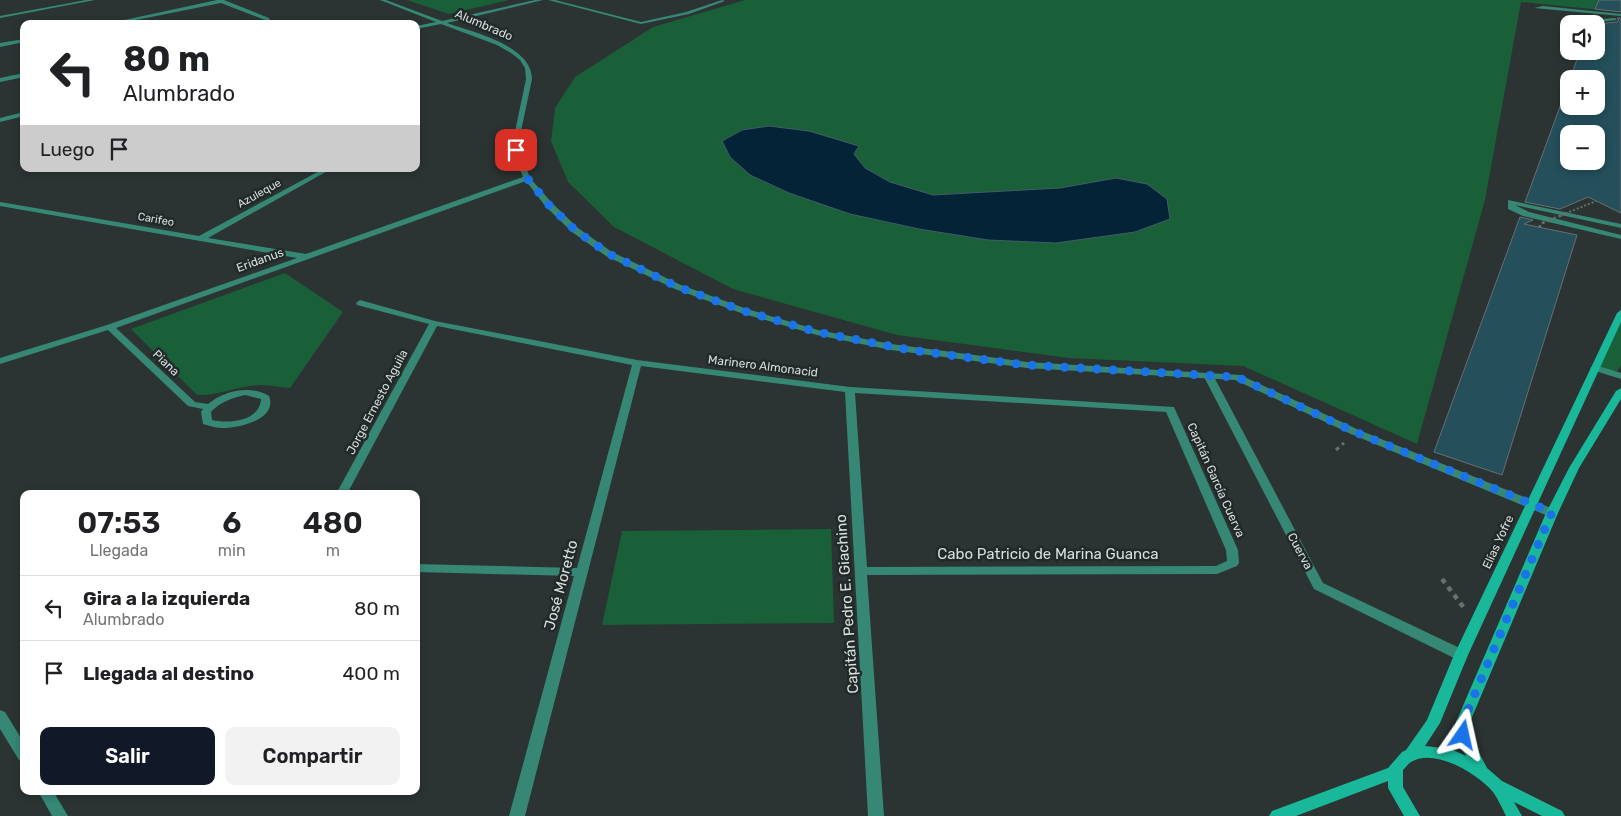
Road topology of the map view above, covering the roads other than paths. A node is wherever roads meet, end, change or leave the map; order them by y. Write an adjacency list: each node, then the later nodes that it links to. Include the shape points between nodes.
1 (93, 0): 8 (street)
2 (382, 0): 13 (street, Alumbrado)
3 (541, 0): 13 (street)
4 (550, 0): 6 (street, via 642,23 688,13)
5 (220, 1): 11 (street); 12 (street)
6 (722, 1)
7 (1570, 11): 7 (street, via 1543,6 1536,8); 9 (street)
8 (0, 17)
9 (1621, 17): 10 (street)
10 (1605, 18)
11 (127, 20)
12 (267, 20)
13 (446, 23): 14 (street); 22 (street, Alumbrado, via 513,51 527,68 529,75 516,150)
14 (420, 27)
15 (20, 41): 16 (street)
16 (0, 45)
17 (20, 76): 18 (street)
18 (0, 80)
19 (20, 115): 20 (street)
20 (0, 120)
21 (322, 172): 26 (street, Azuleque)
22 (527, 178): 27 (street, Eridanus); 35 (street, Alumbrado, via 549,205 609,254 678,287 781,322 891,347 1026,365)
23 (0, 204): 26 (street, Carifeo)
24 (1621, 226): 25 (street, via 1511,202 1511,207 1526,214)
25 (1621, 237)
26 (201, 238): 27 (street, Carifeo)
27 (307, 257): 31 (street, Eridanus)
28 (360, 303): 30 (street, Marinero Almonacid)
29 (1621, 313): 34 (main road, Elías Yofre)
30 (434, 323): 33 (street, Marinero Almonacid); 41 (street, Jorge Ernesto Aguila)
31 (110, 327): 32 (street, Eridanus); 39 (street, Piana, via 192,404)
32 (0, 361)
33 (637, 363): 37 (street, Marinero Almonacid); 47 (street, José Moretto)
34 (1595, 368): 36 (street); 42 (main road, Elías Yofre)
35 (1208, 375): 42 (street, Alumbrado, via 1237,377 1355,432); 48 (street, Cuerva, via 1318,586)
36 (1621, 376)
37 (850, 390): 40 (street, Marinero Almonacid); 46 (street, Capitán Pedro E. Giachino)
38 (1621, 391): 43 (main road, via 1574,468)
39 (210, 406): 39 (street, via 245,392 261,395 267,403 252,418 222,426 208,422 206,412)
40 (1170, 409): 44 (street, Capitán García Cuerva, via 1232,550)
41 (343, 490)
42 (1532, 504): 43 (street, Alumbrado); 48 (main road, Elías Yofre)
43 (1552, 512): 52 (main road, via 1463,722 1463,735)
44 (1233, 563): 46 (street, Cabo Patricio de Marina Guanca, via 1217,570)
45 (420, 568): 47 (street)
46 (861, 571): 58 (street, Capitán Pedro E. Giachino)
47 (582, 572): 57 (street, José Moretto)
48 (1460, 655): 51 (main road, Elías Yofre, via 1433,723)
49 (0, 716): 50 (street)
50 (20, 749)
51 (1411, 754): 52 (main road, via 1426,751 1444,753); 53 (main road, Elías Yofre, via 1400,761)
52 (1481, 771): 54 (main road)
53 (1394, 772): 59 (main road); 60 (main road, via 1394,786)
54 (1498, 785): 61 (main road); 62 (main road)
55 (47, 795): 56 (street)
56 (60, 816)
57 (517, 816)
58 (876, 816)
59 (1277, 816)
60 (1412, 816)
61 (1514, 816)
62 (1557, 816)

